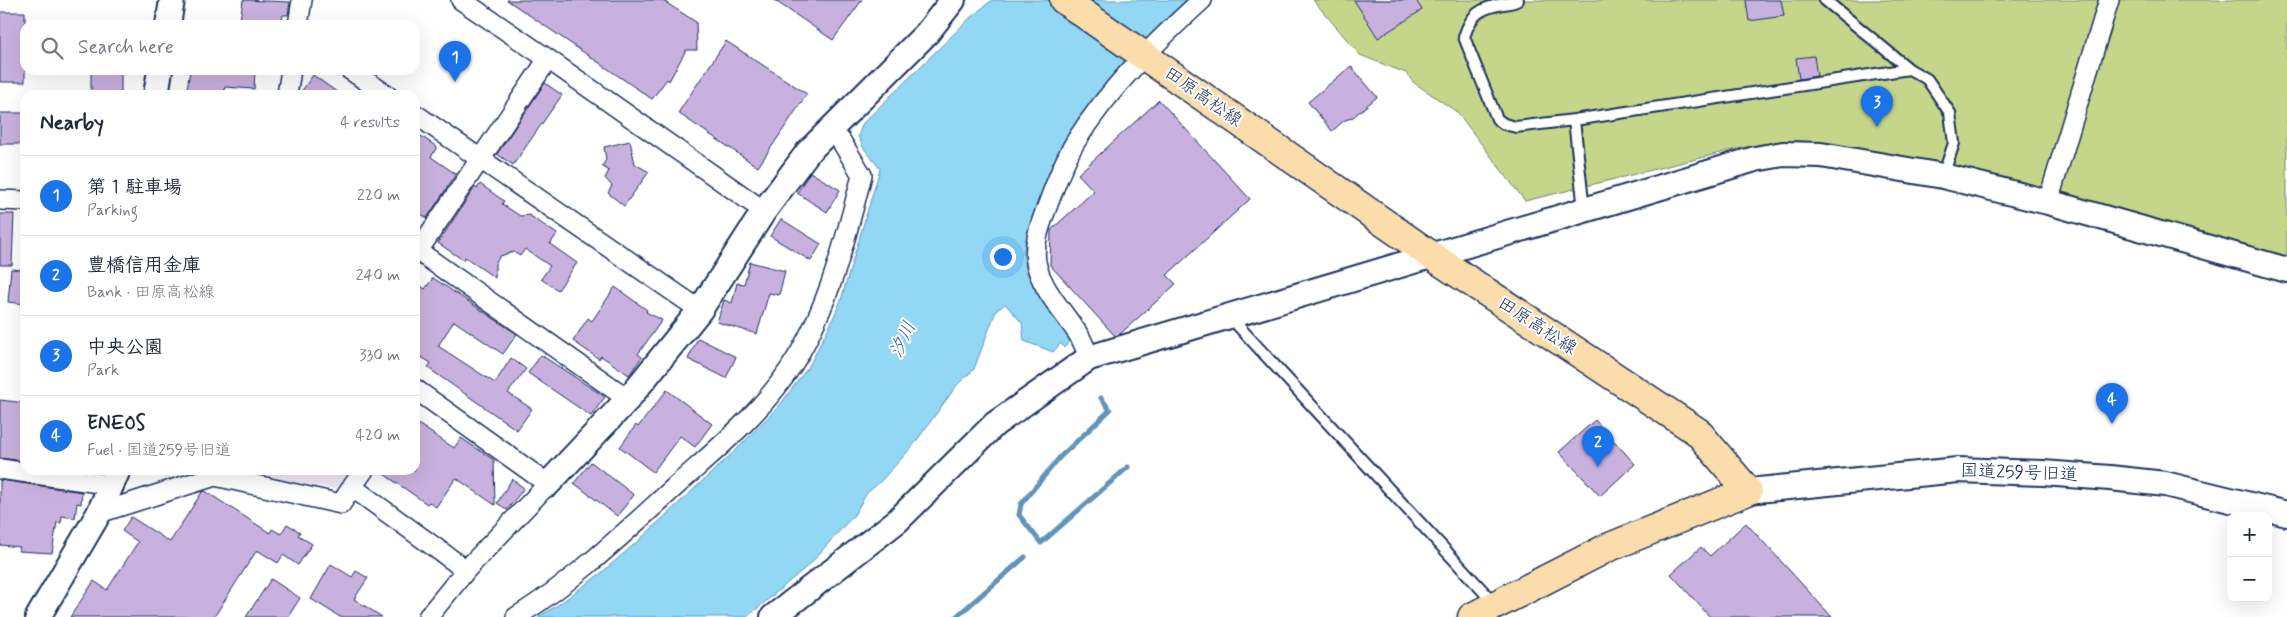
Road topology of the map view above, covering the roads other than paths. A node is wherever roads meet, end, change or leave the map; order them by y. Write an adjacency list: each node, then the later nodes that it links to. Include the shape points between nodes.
1 (172, 0): 10 (street)
2 (302, 0): 11 (street)
3 (461, 0): 13 (street)
4 (953, 0): 23 (street, via 927,33)
5 (1064, 0): 12 (main road, 田原高松線)
6 (1202, 0): 12 (street)
7 (1518, 0): 22 (lane, via 1487,7 1476,14 1464,37 1497,119 1516,127)
8 (1825, 0): 14 (lane)
9 (2109, 0): 28 (street)
10 (169, 20)
11 (299, 20)
12 (1141, 54): 33 (main road, 田原高松線); 37 (street, via 1075,142 1039,227 1034,249 1042,280 1080,336)
13 (548, 59): 24 (street); 30 (street)
14 (1909, 69): 22 (lane); 25 (lane, via 1927,79 1950,113 1954,143)
15 (159, 75): 18 (street)
16 (290, 75): 19 (street)
17 (357, 75): 20 (street)
18 (157, 90)
19 (288, 90)
20 (380, 90)
21 (420, 117): 24 (street)
22 (1574, 120): 29 (lane)
23 (831, 130): 30 (street, via 808,152); 54 (street, via 862,175 841,254 819,313 796,360 759,408 722,444 592,562)
24 (480, 158): 31 (street); 35 (street)
25 (1943, 176): 28 (street); 29 (street, via 1821,155 1783,154 1755,158)
26 (0, 200): 27 (street)
27 (20, 200)
28 (2048, 202): 34 (street)
29 (1584, 210): 33 (street)
30 (764, 211): 35 (street)
31 (420, 244)
32 (420, 253): 39 (street)
33 (1432, 256): 36 (street); 47 (main road, 田原高松線, via 1698,432)
34 (2287, 270)
35 (700, 310): 39 (street)
36 (1228, 315): 37 (street); 51 (lane)
37 (1089, 358): 55 (street, via 995,424 897,522)
38 (420, 395): 45 (street)
39 (628, 399): 45 (street)
40 (0, 469): 41 (street)
41 (20, 470)
42 (86, 475): 44 (street)
43 (360, 475): 46 (street)
44 (115, 477): 48 (street)
45 (548, 484): 50 (street)
46 (352, 487): 48 (street, via 341,504 215,476); 50 (street)
47 (1748, 491): 49 (street, 国道259号旧道, via 1958,470 2043,473 2165,484); 51 (main road, via 1607,548)
48 (100, 513): 52 (street)
49 (2287, 514)
50 (466, 570): 53 (street)
51 (1495, 605): 56 (main road)
52 (38, 617)
53 (428, 617)
54 (516, 617)
55 (773, 617)
56 (1472, 617)

